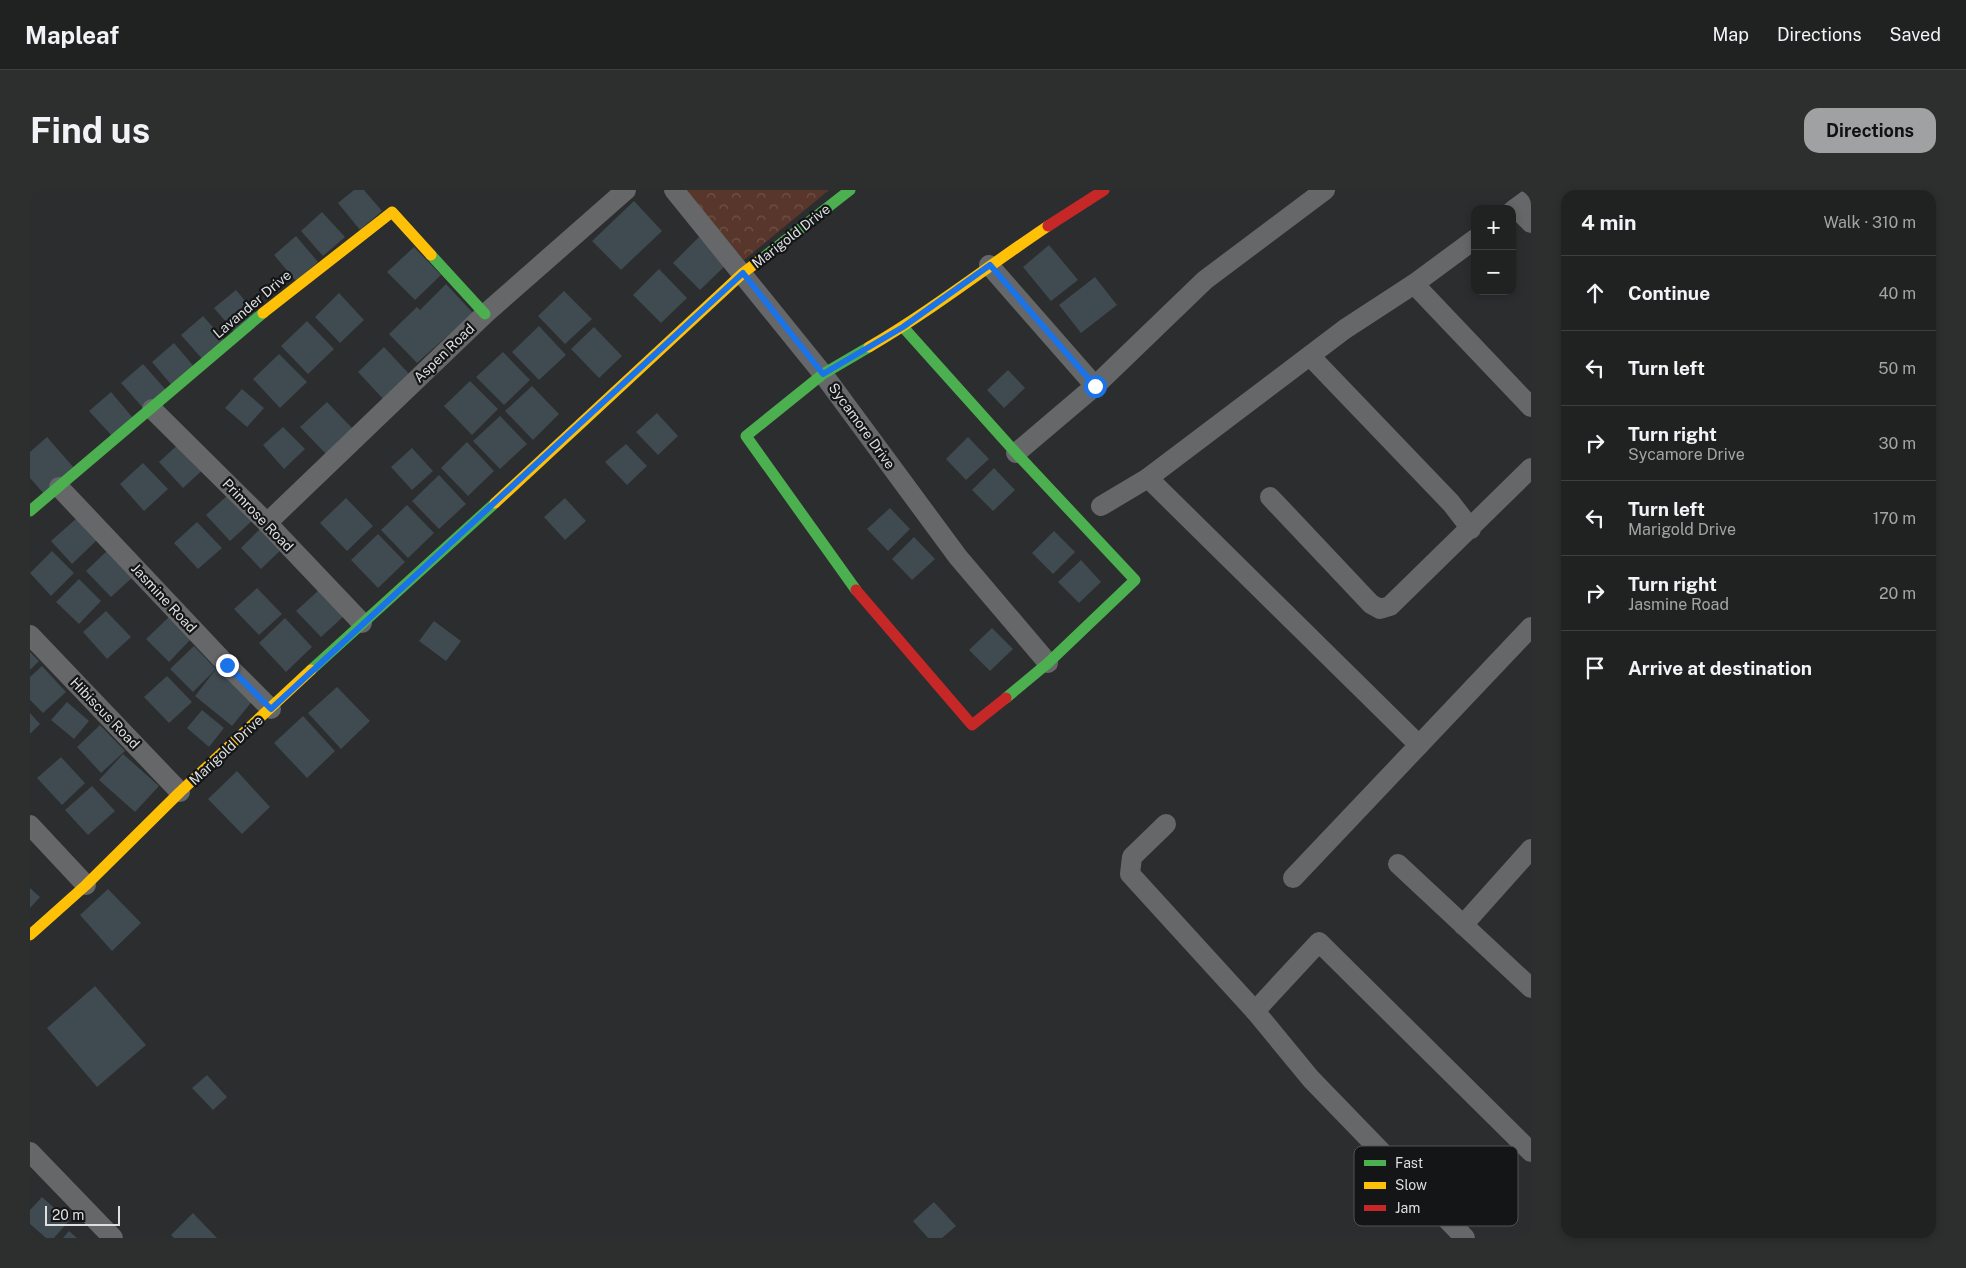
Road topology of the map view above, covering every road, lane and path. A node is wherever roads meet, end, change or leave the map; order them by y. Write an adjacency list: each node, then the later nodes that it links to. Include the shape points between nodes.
1 (626, 190): 12 (street, Aspen Road)
2 (674, 190): 10 (street, Sycamore Drive)
3 (850, 190): 10 (street, Marigold Drive)
4 (1104, 190): 9 (street)
5 (1325, 190): 16 (street, via 1205,280)
6 (1520, 206): 7 (street)
7 (1531, 224)
8 (1471, 242): 11 (street)
9 (990, 265): 13 (street); 16 (street)
10 (743, 273): 15 (street, Sycamore Drive); 28 (street, Marigold Drive)
11 (1414, 284): 14 (street); 17 (street)
12 (485, 314): 18 (street, Lavander Drive, via 392,212 273,304); 26 (street, Aspen Road)
13 (903, 327): 15 (street); 19 (street)
14 (1310, 356): 21 (street); 27 (street, via 1451,503)
15 (823, 374): 31 (street, Sycamore Drive, via 958,557); 31 (street, via 746,436 845,577 972,725)
16 (1095, 386): 19 (street)
17 (1531, 407)
18 (152, 409): 22 (street, Lavander Drive); 26 (street, Primrose Road)
19 (1016, 453): 31 (street, via 1135,580)
20 (1531, 468): 27 (street)
21 (1148, 478): 24 (street); 33 (street)
22 (59, 486): 25 (street, Lavander Drive); 32 (street, Jasmine Road)
23 (1270, 497): 27 (street, via 1371,604 1380,609 1390,606)
24 (1101, 506)
25 (30, 511)
26 (267, 523): 28 (street, Primrose Road)
27 (1471, 529)
28 (362, 623): 32 (street, Marigold Drive)
29 (1531, 627): 33 (street)
30 (30, 634): 34 (street, Hibiscus Road)
31 (1048, 663)
32 (271, 709): 34 (street, Marigold Drive)
33 (1419, 745): 39 (street)
34 (180, 792): 40 (street, Marigold Drive)
35 (1166, 824): 44 (street, via 1132,858 1130,874)
36 (30, 825): 40 (street)
37 (1531, 849): 41 (street)
38 (1398, 864): 41 (street)
39 (1293, 878)
40 (86, 885): 42 (street, Marigold Drive)
41 (1463, 925): 43 (street)
42 (30, 935)
43 (1531, 988)
44 (1255, 1011): 45 (street, via 1311,1079); 47 (street, via 1319,942)
45 (1376, 1146)
46 (30, 1152): 49 (street)
47 (1531, 1152)
48 (1453, 1226): 50 (street)
49 (113, 1238)
50 (1465, 1238)

